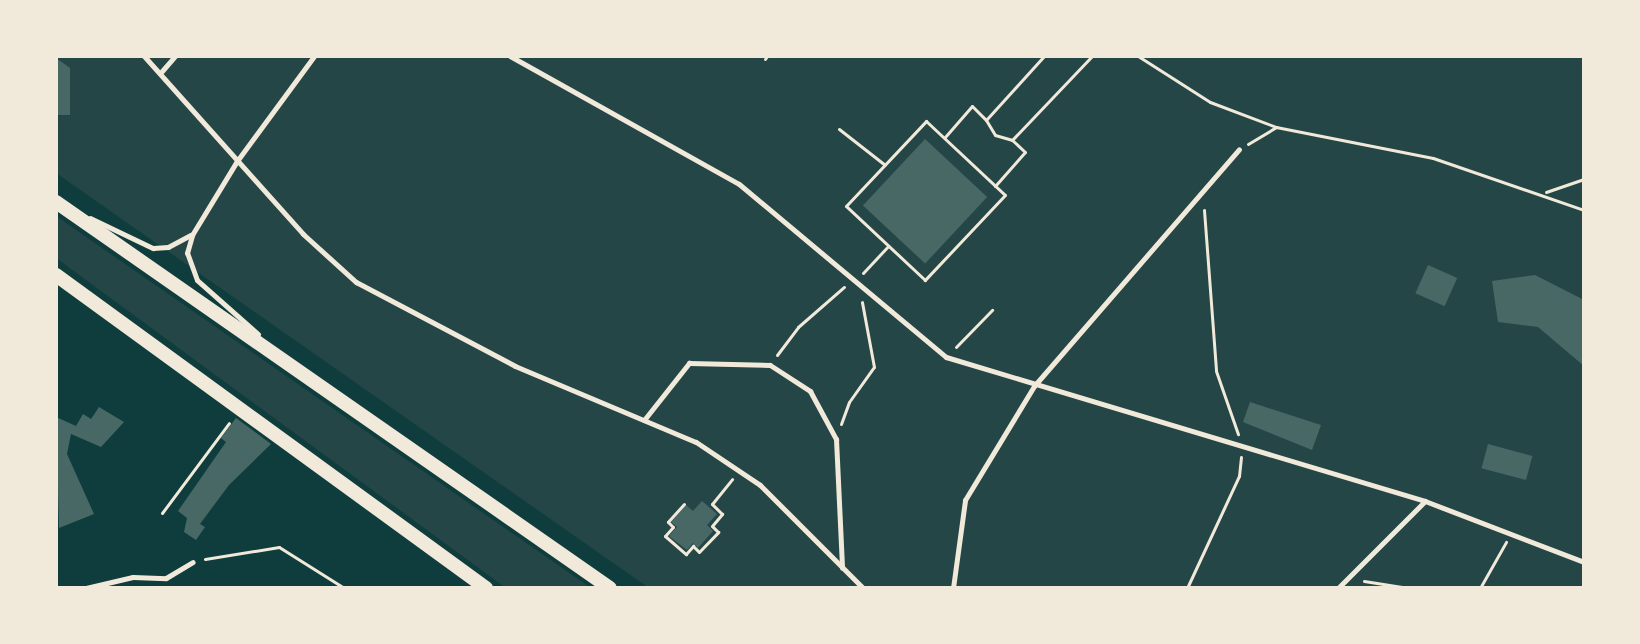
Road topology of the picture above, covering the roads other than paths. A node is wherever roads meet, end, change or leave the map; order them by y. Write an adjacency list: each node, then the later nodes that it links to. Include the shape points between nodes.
1 (144, 56): 5 (lane)
2 (175, 56): 5 (lane)
3 (314, 56): 7 (lane)
4 (510, 56): 12 (lane, via 739,184 946,357)
5 (162, 71): 7 (lane)
6 (1239, 149): 12 (lane)
7 (237, 161): 9 (lane); 13 (lane, via 356,282 501,360)
8 (56, 202): 9 (lane, via 153,248); 11 (main road)
9 (192, 235): 11 (lane, via 187,253 192,273)
10 (56, 275): 19 (main road)
11 (295, 367): 20 (main road)
12 (1034, 386): 14 (lane); 22 (lane, via 965,500)
13 (644, 420): 17 (lane, via 696,442 739,470); 17 (lane, via 689,363 770,365 810,391 836,439)
14 (1425, 501): 16 (lane); 23 (lane)
15 (193, 562): 18 (lane, via 166,578 133,577)
16 (1584, 562)
17 (842, 569): 21 (lane)
18 (86, 588)
19 (486, 588)
20 (610, 588)
21 (863, 588)
22 (953, 588)
23 (1338, 588)

